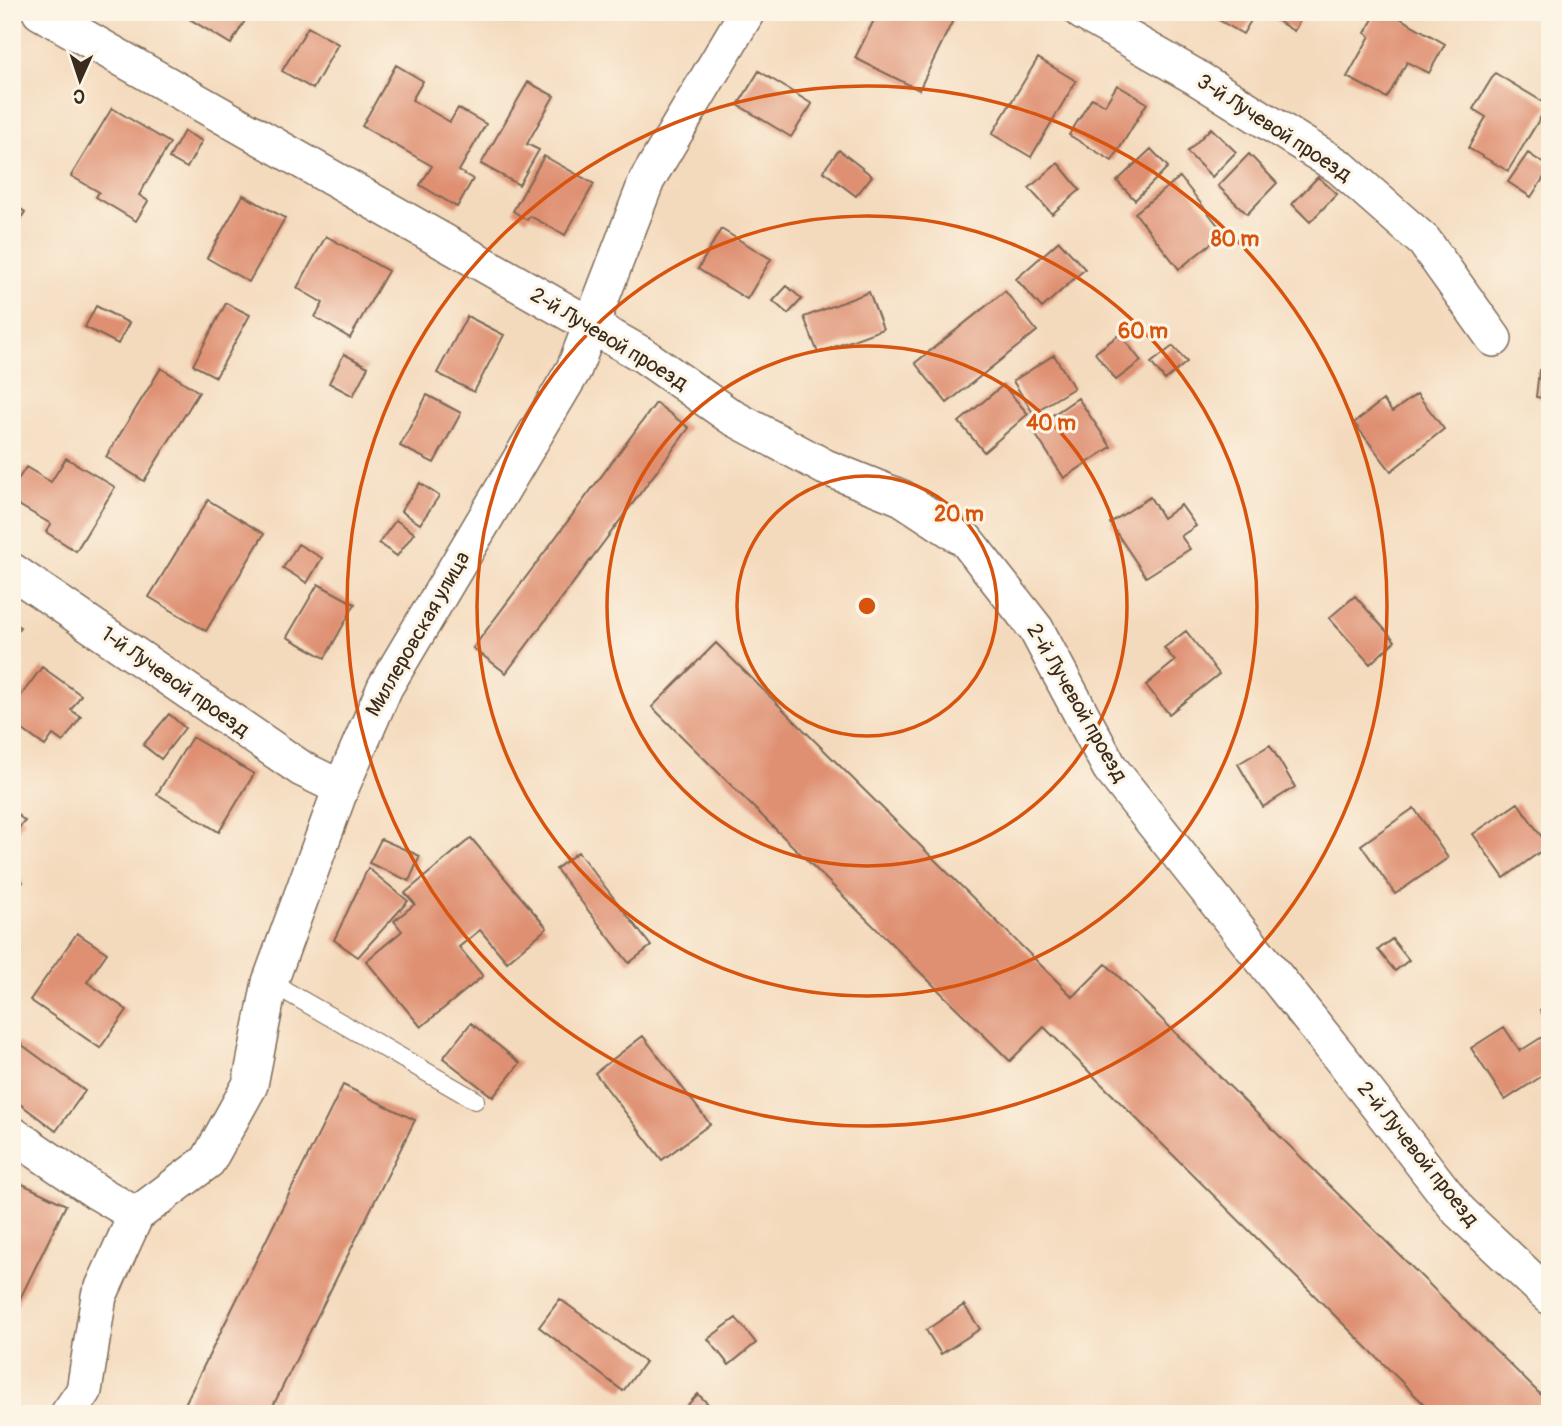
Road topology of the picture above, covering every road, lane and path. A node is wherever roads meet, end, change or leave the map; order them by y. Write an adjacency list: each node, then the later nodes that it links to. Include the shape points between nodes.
1 (40, 12): 4 (street, 2-й Лучевой проезд)
2 (747, 12): 4 (street, Миллеровская улица, via 647,180)
3 (1082, 12): 5 (street, 3-й Лучевой проезд, via 1340,167 1424,241)
4 (590, 325): 7 (street, Миллеровская улица, via 574,369 385,687); 12 (street, 2-й Лучевой проезд, via 643,355 730,416 825,467 902,498 966,540 1036,629 1110,768 1459,1211)
5 (1494, 339)
6 (12, 572): 7 (street, 1-й Лучевой проезд, via 302,769)
7 (341, 788): 8 (street, Миллеровская улица)
8 (270, 982): 9 (lane); 11 (street, Миллеровская улица, via 250,1085 208,1161)
9 (475, 1100)
10 (12, 1134): 11 (street)
11 (136, 1215): 13 (street, Миллеровская улица, via 99,1296 84,1391)
12 (1550, 1297)
13 (68, 1414)

